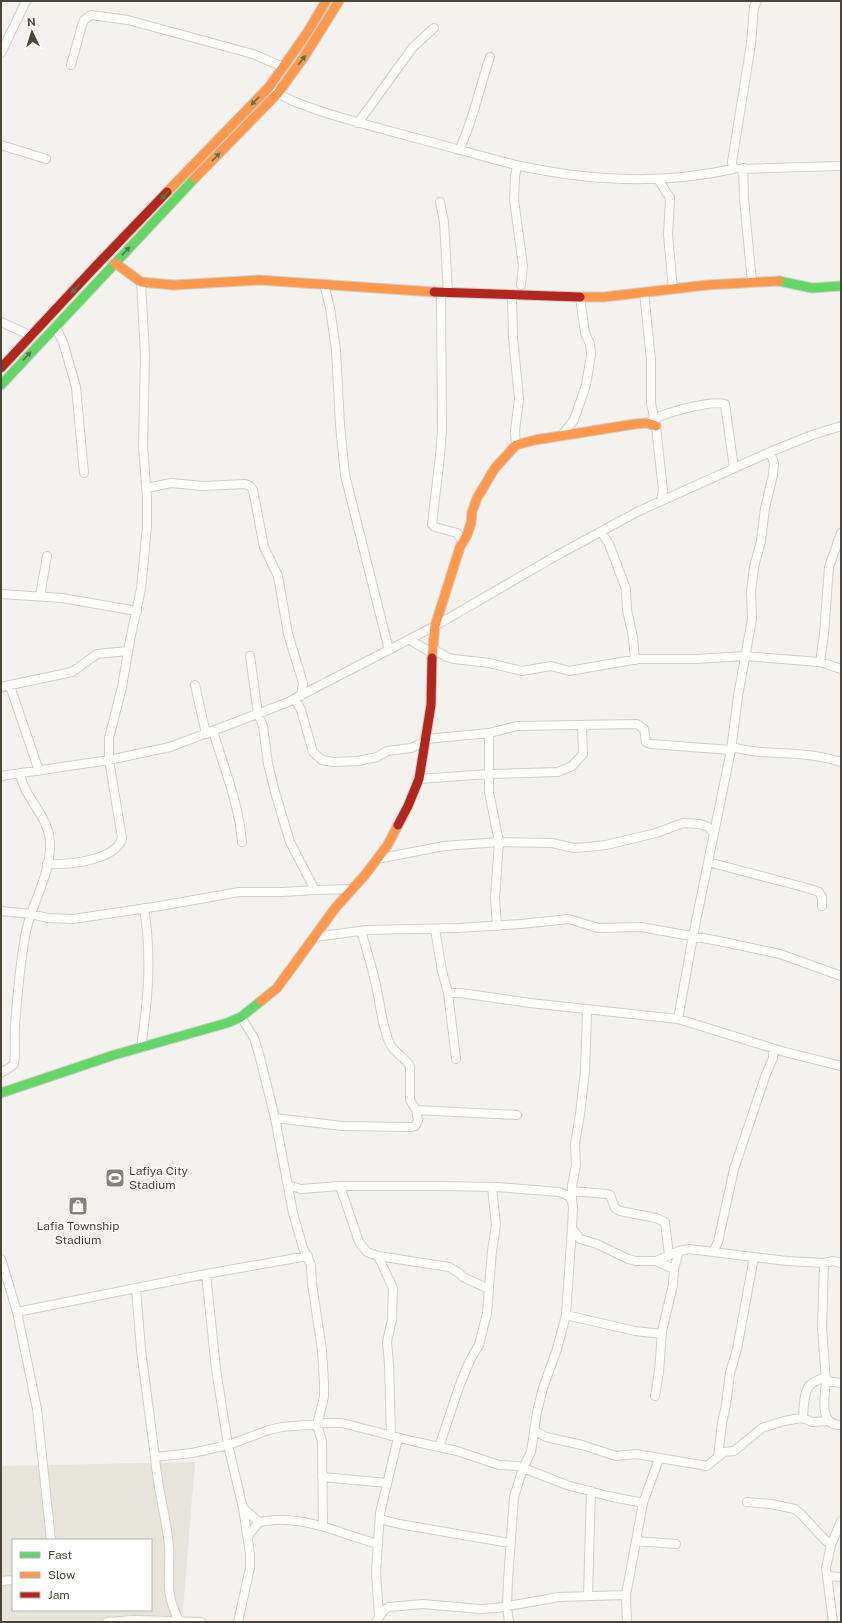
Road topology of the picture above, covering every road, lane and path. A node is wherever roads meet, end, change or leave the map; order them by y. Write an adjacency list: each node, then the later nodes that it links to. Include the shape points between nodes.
1 (26, 1): 6 (street)
2 (326, 1): 9 (main road)
3 (339, 1): 11 (main road, one-way to 3)
4 (757, 1): 19 (street, via 754,7)
5 (434, 28): 12 (street, via 413,46)
6 (1, 53)
7 (490, 57): 14 (street, via 472,121)
8 (71, 65): 9 (street, via 84,20 91,16 128,20 253,54)
9 (283, 66): 10 (main road)
10 (269, 87): 11 (street); 36 (main road, one-way to 36)
11 (278, 93): 12 (street, via 298,104); 24 (main road, one-way to 11)
12 (358, 123): 14 (street)
13 (1, 145): 15 (street)
14 (459, 150): 16 (street)
15 (46, 159)
16 (517, 165): 21 (street, via 566,175 618,180); 32 (street, via 514,200 523,266)
17 (841, 166): 18 (street)
18 (743, 168): 19 (street); 26 (street)
19 (733, 169): 20 (street, via 702,176)
20 (674, 178): 21 (street); 22 (street)
21 (658, 179): 22 (street)
22 (668, 192): 29 (street, via 671,203 668,235)
23 (440, 202): 31 (street, via 444,222)
24 (115, 263): 25 (main road); 35 (main road)
25 (141, 282): 27 (main road, via 174,285 259,280); 48 (street, via 145,355)
26 (752, 282): 28 (main road, via 777,281 812,288); 29 (main road)
27 (324, 284): 31 (main road); 61 (street, via 336,350 345,475)
28 (841, 286)
29 (674, 288): 30 (main road)
30 (644, 292): 33 (main road); 40 (street, via 651,360)
31 (444, 293): 32 (main road); 54 (street, via 442,430 432,524 434,527 457,533)
32 (517, 295): 33 (main road); 44 (street, via 513,337 519,394)
33 (580, 297): 39 (street, via 585,334 591,349 586,385)
34 (1, 322): 36 (street)
35 (55, 326): 38 (main road, one-way to 35); 47 (street, via 63,342 76,387)
36 (32, 336): 37 (main road)
37 (1, 368)
38 (1, 385)
39 (574, 420): 42 (street); 43 (street)
40 (652, 423): 42 (main road); 46 (street, via 671,412 703,405 726,404); 49 (street)
41 (841, 426): 45 (street)
42 (581, 434): 43 (main road)
43 (561, 436): 44 (main road)
44 (516, 446): 54 (main road, via 495,468 477,498 472,512 472,524)
45 (770, 452): 46 (street); 65 (street, via 774,463 773,475 754,567 752,611)
46 (734, 468): 50 (street)
47 (84, 473)
48 (146, 488): 58 (street, via 147,526); 69 (street, via 171,483 250,486 253,490 264,547 278,576 288,634)
49 (664, 491): 50 (street); 51 (street)
50 (673, 496): 51 (street)
51 (661, 501): 52 (street)
52 (601, 532): 59 (street); 66 (street, via 626,589)
53 (841, 533): 67 (street, via 829,567)
54 (463, 542): 59 (main road)
55 (47, 556): 57 (street)
56 (1, 594): 57 (street)
57 (40, 596): 58 (street)
58 (137, 611): 63 (street)
59 (436, 626): 60 (street); 62 (main road)
60 (410, 640): 61 (street); 62 (street)
61 (390, 650): 72 (street)
62 (432, 651): 66 (street, via 454,659 522,670 552,666 569,671); 78 (main road, via 432,705)
63 (128, 652): 71 (street, via 97,654 72,672); 82 (street, via 109,738)
64 (250, 656): 74 (street)
65 (744, 656): 66 (street); 67 (street); 80 (street)
66 (635, 660)
67 (820, 662): 68 (street)
68 (841, 669)
69 (303, 683): 72 (street); 73 (street)
70 (194, 685): 76 (street)
71 (5, 686): 84 (street)
72 (315, 689): 73 (street)
73 (298, 697): 74 (street); 79 (street, via 313,752 322,760 358,761 376,757 387,751)
74 (258, 714): 76 (street); 98 (street, via 263,726 268,764 290,842)
75 (582, 726): 77 (street, via 517,726); 80 (street, via 637,724 644,729 646,742 651,744); 86 (street, via 583,754 572,766 558,772)
76 (209, 733): 82 (street, via 170,747); 92 (street, via 234,799)
77 (489, 733): 78 (street); 86 (street)
78 (426, 740): 79 (street); 81 (main road)
79 (411, 748): 81 (street)
80 (731, 748): 83 (street, via 815,755); 89 (street)
81 (423, 755): 88 (main road)
82 (109, 760): 84 (street); 96 (street, via 121,843 116,849 91,860)
83 (841, 762)
84 (39, 771): 85 (street)
85 (20, 773): 87 (street); 96 (street, via 22,783 46,824 51,848)
86 (489, 774): 88 (street); 93 (street, via 489,792)
87 (1, 776)
88 (419, 779): 94 (main road, via 388,846)
89 (716, 823): 90 (street); 91 (street)
90 (708, 827): 91 (street); 93 (street, via 683,823 656,833 588,847)
91 (714, 833): 95 (street)
92 (242, 842)
93 (499, 842): 94 (street, via 444,846); 103 (street, via 495,898)
94 (377, 859): 97 (main road)
95 (708, 862): 99 (street, via 814,890 822,897); 106 (street)
96 (47, 864): 102 (street)
97 (352, 889): 98 (street); 107 (main road)
98 (315, 890): 100 (street, via 239,892)
99 (822, 906)
100 (144, 908): 102 (street, via 73,919); 113 (street, via 150,953 147,1010)
101 (1, 911): 102 (street)
102 (31, 914): 117 (street, via 17,988 14,1064)
103 (497, 926): 104 (street); 106 (street, via 569,919 598,928 641,927)
104 (435, 929): 105 (street); 109 (street)
105 (361, 931): 107 (street); 119 (street, via 372,965 390,1044 410,1067 410,1100)
106 (693, 936): 108 (street, via 780,954); 112 (street)
107 (314, 938): 111 (main road, via 276,988)
108 (841, 976)
109 (448, 993): 110 (street); 115 (street)
110 (589, 1011): 112 (street); 126 (street, via 575,1144 576,1166)
111 (241, 1017): 113 (main road); 121 (street, via 254,1038)
112 (678, 1019): 114 (street)
113 (141, 1048): 118 (main road)
114 (773, 1048): 116 (street); 131 (street, via 773,1058 734,1169)
115 (456, 1059)
116 (841, 1066)
117 (1, 1073)
118 (1, 1093)
119 (416, 1110): 120 (street); 121 (street, via 418,1121 412,1127 342,1126)
120 (517, 1115)
121 (275, 1118): 122 (street)
122 (288, 1185): 125 (street); 127 (street)
123 (340, 1186): 124 (street); 125 (street); 136 (street, via 359,1242 367,1252)
124 (492, 1187): 126 (street); 146 (street, via 496,1225)
125 (301, 1188): 127 (street)
126 (569, 1190): 128 (street, via 573,1207); 137 (street, via 610,1195 615,1208 620,1211 665,1222)
127 (291, 1198): 135 (street, via 293,1214 303,1248)
128 (572, 1228): 129 (street); 130 (street)
129 (580, 1239): 130 (street); 140 (street, via 598,1244 628,1259)
130 (571, 1242): 148 (street)
131 (718, 1242): 133 (street); 134 (street)
132 (679, 1251): 133 (street, via 688,1249); 137 (street); 143 (street)
133 (713, 1252): 134 (street)
134 (724, 1253): 138 (street)
135 (308, 1256): 144 (street); 155 (street, via 322,1350 324,1382 324,1397)
136 (378, 1256): 146 (street, via 449,1267 463,1277); 158 (street, via 393,1288 392,1319 387,1342)
137 (669, 1256): 140 (street)
138 (754, 1257): 141 (street); 161 (street, via 730,1373)
139 (1, 1259): 147 (street)
140 (656, 1261): 143 (street)
141 (824, 1263): 142 (street, via 833,1260); 150 (street, via 822,1328)
142 (841, 1263)
143 (674, 1269): 149 (street)
144 (206, 1274): 145 (street); 159 (street, via 216,1369)
145 (136, 1288): 147 (street); 162 (street)
146 (489, 1289): 160 (street, via 487,1313 479,1345 458,1387)
147 (16, 1312): 176 (street, via 37,1409)
148 (566, 1315): 149 (street, via 635,1331); 157 (street, via 543,1388)
149 (662, 1334): 152 (street)
150 (826, 1379): 151 (street); 153 (street, via 808,1386); 154 (street)
151 (841, 1383)
152 (655, 1396)
153 (803, 1418): 154 (street, via 810,1422); 161 (street, via 784,1420 762,1428 734,1451 724,1452)
154 (826, 1418): 156 (street, via 834,1425)
155 (317, 1425): 158 (street, via 342,1424); 159 (street, via 276,1428); 165 (street, via 322,1441)
156 (841, 1425)
157 (534, 1430): 163 (street, via 546,1437 611,1455 636,1454); 164 (street, via 531,1452)
158 (394, 1437): 160 (street); 166 (street)
159 (228, 1444): 162 (street, via 192,1453); 170 (street)
160 (439, 1447): 164 (street, via 499,1465)
161 (718, 1457): 163 (street, via 707,1466)
162 (155, 1458): 191 (street, via 158,1490 169,1547 168,1591 172,1608)
163 (659, 1459): 169 (street)
164 (523, 1468): 167 (street, via 561,1483); 178 (street, via 514,1497)
165 (322, 1476): 166 (street); 174 (street)
166 (387, 1483): 171 (street)
167 (591, 1491): 169 (street); 187 (street)
168 (747, 1502): 181 (street, via 795,1509)
169 (643, 1503): 177 (street)
170 (243, 1508): 173 (street); 175 (street)
171 (380, 1519): 178 (street); 179 (street)
172 (841, 1521): 181 (street)
173 (259, 1522): 174 (street, via 287,1520); 175 (street)
174 (323, 1526): 179 (street)
175 (248, 1536): 195 (street, via 250,1568)
176 (51, 1539)
177 (636, 1540): 180 (street); 186 (street)
178 (510, 1543): 188 (street)
179 (378, 1544): 189 (street)
180 (676, 1544)
181 (831, 1545): 182 (street, via 826,1568)
182 (827, 1576): 183 (street); 192 (street)
183 (841, 1577)
184 (12, 1580): 185 (street)
185 (1, 1582)
186 (626, 1594): 187 (street); 197 (street)
187 (588, 1595): 188 (street, via 559,1596)
188 (507, 1607): 189 (street, via 407,1605 389,1607); 196 (street)
189 (378, 1619)
190 (126, 1621): 191 (street); 193 (street)
191 (179, 1621): 194 (street)
192 (830, 1621)
193 (106, 1622)
194 (200, 1622)
195 (238, 1622)
196 (509, 1622)
197 (626, 1622)

